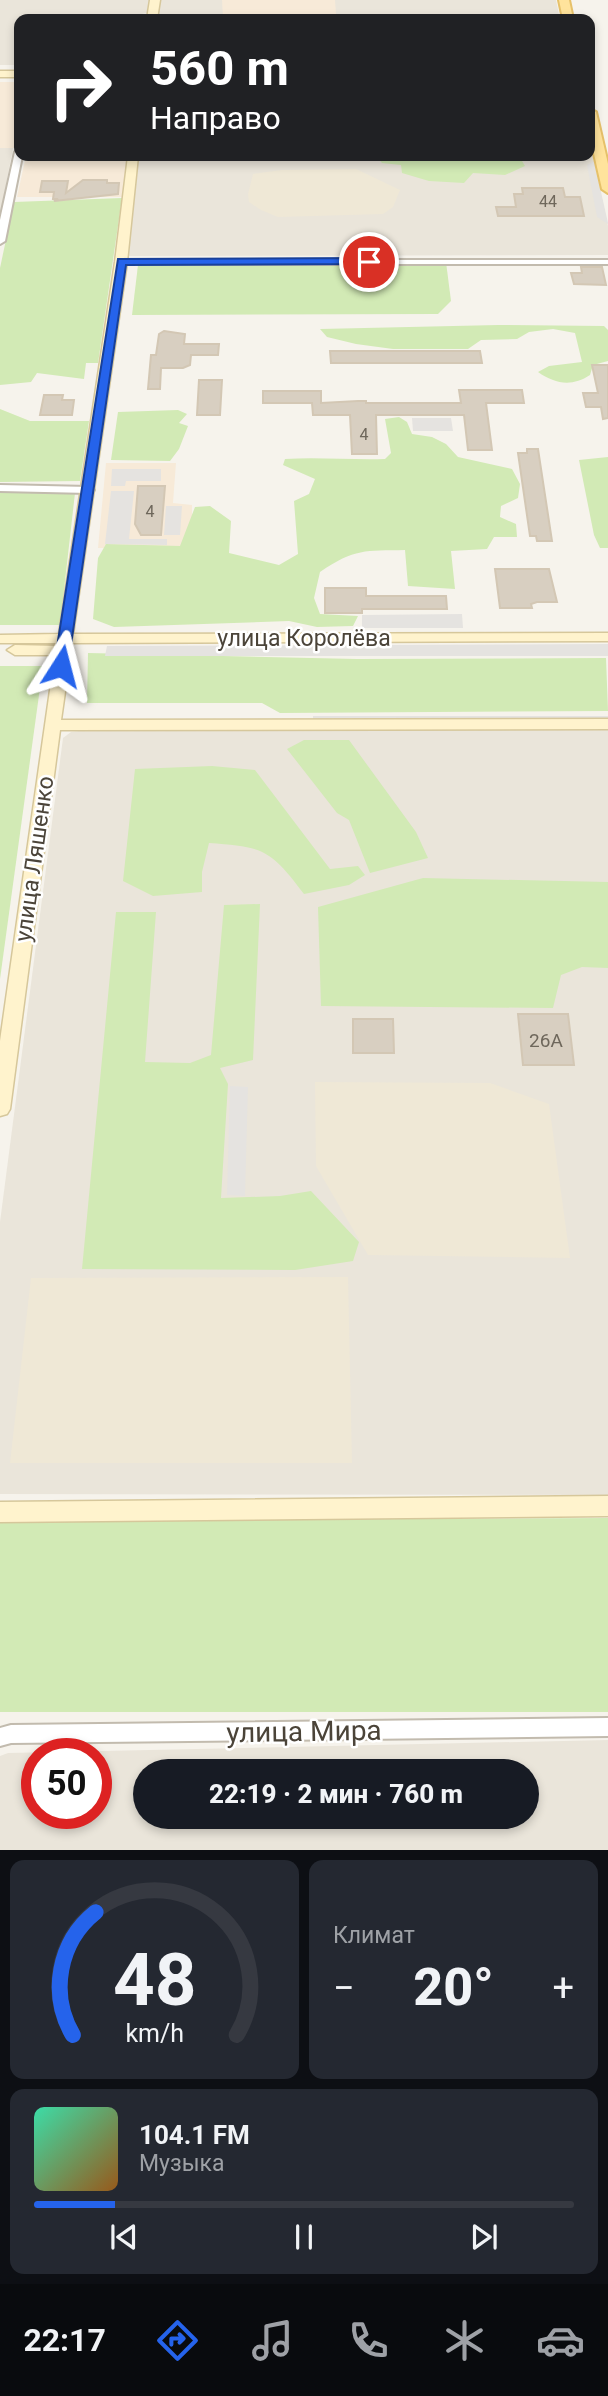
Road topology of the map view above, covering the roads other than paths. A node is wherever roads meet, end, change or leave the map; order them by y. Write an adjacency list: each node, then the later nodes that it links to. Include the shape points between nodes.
1 (595, 133): 4 (main road)
2 (17, 161): 5 (street)
3 (132, 161): 7 (main road, улица Ляшенко)
4 (608, 188)
5 (0, 241)
6 (608, 261): 7 (street)
7 (121, 262): 9 (main road, улица Ляшенко)
8 (0, 488): 9 (street)
9 (89, 490): 12 (main road, улица Ляшенко)
10 (608, 637): 12 (main road, улица Королёва)
11 (0, 639): 12 (main road, улица Королёва)
12 (65, 645): 13 (main road, улица Королёва); 15 (main road, улица Ляшенко)
13 (0, 650)
14 (608, 724): 15 (main road)
15 (53, 725): 16 (main road, улица Ляшенко)
16 (0, 1109)
17 (608, 1506): 18 (main road)
18 (0, 1512)
19 (608, 1727): 20 (street, улица Мира)
20 (0, 1737)

